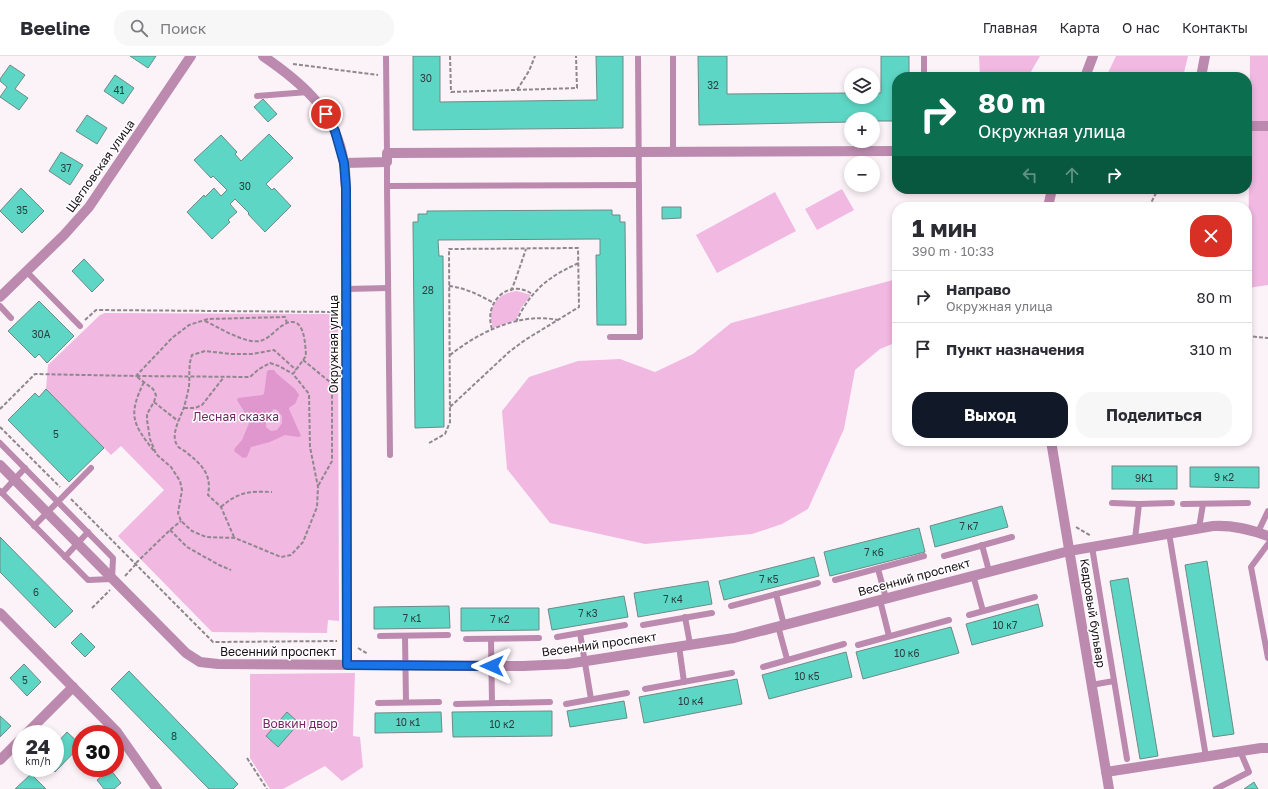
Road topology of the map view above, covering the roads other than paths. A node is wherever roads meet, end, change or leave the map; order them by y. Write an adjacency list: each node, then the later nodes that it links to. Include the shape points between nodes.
1 (191, 56): 23 (street, Щегловская улица, via 89,207)
2 (263, 56): 12 (street, Окружная улица)
3 (386, 56): 19 (lane)
4 (638, 56): 16 (lane)
5 (673, 56): 18 (lane)
6 (924, 56): 9 (lane)
7 (1093, 56): 10 (street)
8 (1205, 56): 11 (street)
9 (924, 72)
10 (1087, 72)
11 (1202, 72)
12 (308, 92): 13 (lane); 20 (street, Окружная улица, via 317,101 335,131)
13 (257, 96)
14 (1252, 126): 15 (street)
15 (1268, 126)
16 (639, 151): 18 (street); 19 (street); 21 (lane)
17 (892, 151): 18 (street)
18 (673, 152)
19 (387, 158): 20 (street); 22 (lane)
20 (344, 163): 25 (street, Окружная улица)
21 (639, 185): 22 (lane); 30 (lane, via 640,337)
22 (387, 186): 24 (lane)
23 (26, 271): 26 (street, Щегловская улица); 29 (lane)
24 (388, 288): 25 (lane); 33 (lane)
25 (346, 289): 98 (street, Окружная улица)
26 (0, 297)
27 (0, 306): 28 (lane)
28 (11, 318)
29 (80, 326)
30 (610, 337)
31 (0, 443): 35 (lane)
32 (1052, 446): 59 (street, Кедровый бульвар)
33 (390, 456)
34 (0, 465): 37 (street, Весенний проспект)
35 (25, 468): 37 (lane); 39 (lane)
36 (92, 468): 39 (lane)
37 (14, 479): 38 (lane); 47 (street, Весенний проспект)
38 (1, 492): 48 (lane)
39 (58, 502): 47 (lane); 50 (lane)
40 (1172, 503): 43 (lane)
41 (1248, 503): 45 (lane)
42 (1112, 504): 43 (lane)
43 (1139, 504): 54 (lane)
44 (1183, 504): 45 (lane)
45 (1203, 504): 49 (lane)
46 (1268, 511): 52 (lane)
47 (47, 513): 48 (lane); 55 (street, Весенний проспект)
48 (34, 526): 62 (lane)
49 (1199, 528): 51 (street, Весенний проспект); 52 (street, Весенний проспект, via 1227,525)
50 (88, 532): 55 (lane); 66 (lane, via 113,558)
51 (1169, 533): 54 (street, Весенний проспект); 121 (lane)
52 (1263, 534)
53 (1012, 537): 57 (lane)
54 (1135, 539): 58 (street, Весенний проспект)
55 (78, 544): 62 (lane); 66 (street, Весенний проспект)
56 (1268, 544): 95 (lane, via 1251,567)
57 (982, 545): 61 (lane); 64 (lane)
58 (1095, 546): 59 (street, Весенний проспект); 103 (lane)
59 (1069, 551): 64 (street, Весенний проспект); 105 (street, Кедровый бульвар)
60 (924, 556): 63 (lane)
61 (944, 556)
62 (65, 557): 66 (lane, via 88,580)
63 (878, 569): 67 (lane); 71 (lane)
64 (989, 571): 65 (street, Весенний проспект)
65 (973, 575): 71 (street, Весенний проспект); 73 (lane)
66 (112, 578): 98 (street, Весенний проспект, via 186,653 200,662)
67 (835, 580)
68 (818, 583): 69 (lane)
69 (776, 594): 72 (lane); 81 (lane)
70 (1035, 597): 73 (lane)
71 (883, 599): 81 (street, Весенний проспект); 86 (lane)
72 (731, 606)
73 (983, 611): 76 (lane)
74 (712, 612): 77 (lane)
75 (0, 613): 106 (street)
76 (969, 615)
77 (685, 617): 80 (lane); 91 (lane)
78 (948, 620): 86 (lane)
79 (625, 625): 82 (lane)
80 (643, 625)
81 (781, 626): 91 (street, Весенний проспект, via 734,638); 96 (lane)
82 (580, 633): 87 (lane); 97 (lane)
83 (448, 635): 85 (lane)
84 (380, 636): 85 (lane)
85 (404, 636): 99 (lane)
86 (889, 636): 93 (lane)
87 (557, 637)
88 (539, 638): 90 (lane)
89 (466, 639): 90 (lane)
90 (491, 639): 100 (lane)
91 (690, 644): 94 (street, Весенний проспект)
92 (844, 644): 96 (lane)
93 (858, 645)
94 (678, 646): 97 (street, Весенний проспект); 104 (lane)
95 (1268, 658)
96 (787, 659): 101 (lane)
97 (585, 661): 100 (street, Весенний проспект, via 554,665); 109 (lane)
98 (347, 665): 99 (street, Весенний проспект)
99 (405, 665): 100 (street, Весенний проспект); 110 (lane)
100 (492, 666): 114 (lane)
101 (763, 667)
102 (732, 673): 104 (lane)
103 (1114, 681): 105 (lane); 122 (lane)
104 (684, 682): 107 (lane)
105 (1091, 685): 124 (street, Кедровый бульвар)
106 (73, 687): 117 (street); 125 (street, via 117,732)
107 (644, 689)
108 (627, 693): 109 (lane)
109 (591, 698): 116 (lane)
110 (406, 702): 111 (lane); 113 (lane)
111 (440, 702)
112 (550, 702): 114 (lane)
113 (378, 703)
114 (492, 703): 115 (lane)
115 (456, 704)
116 (566, 704)
117 (35, 725)
118 (12, 748): 123 (street)
119 (1268, 748): 120 (street)
120 (1240, 751): 121 (street); 127 (lane, via 1248,772)
121 (1206, 757): 124 (street)
122 (1127, 759)
123 (0, 760)
124 (1106, 772): 126 (street, Кедровый бульвар)
125 (157, 789)
126 (1109, 789)
127 (1216, 789)

